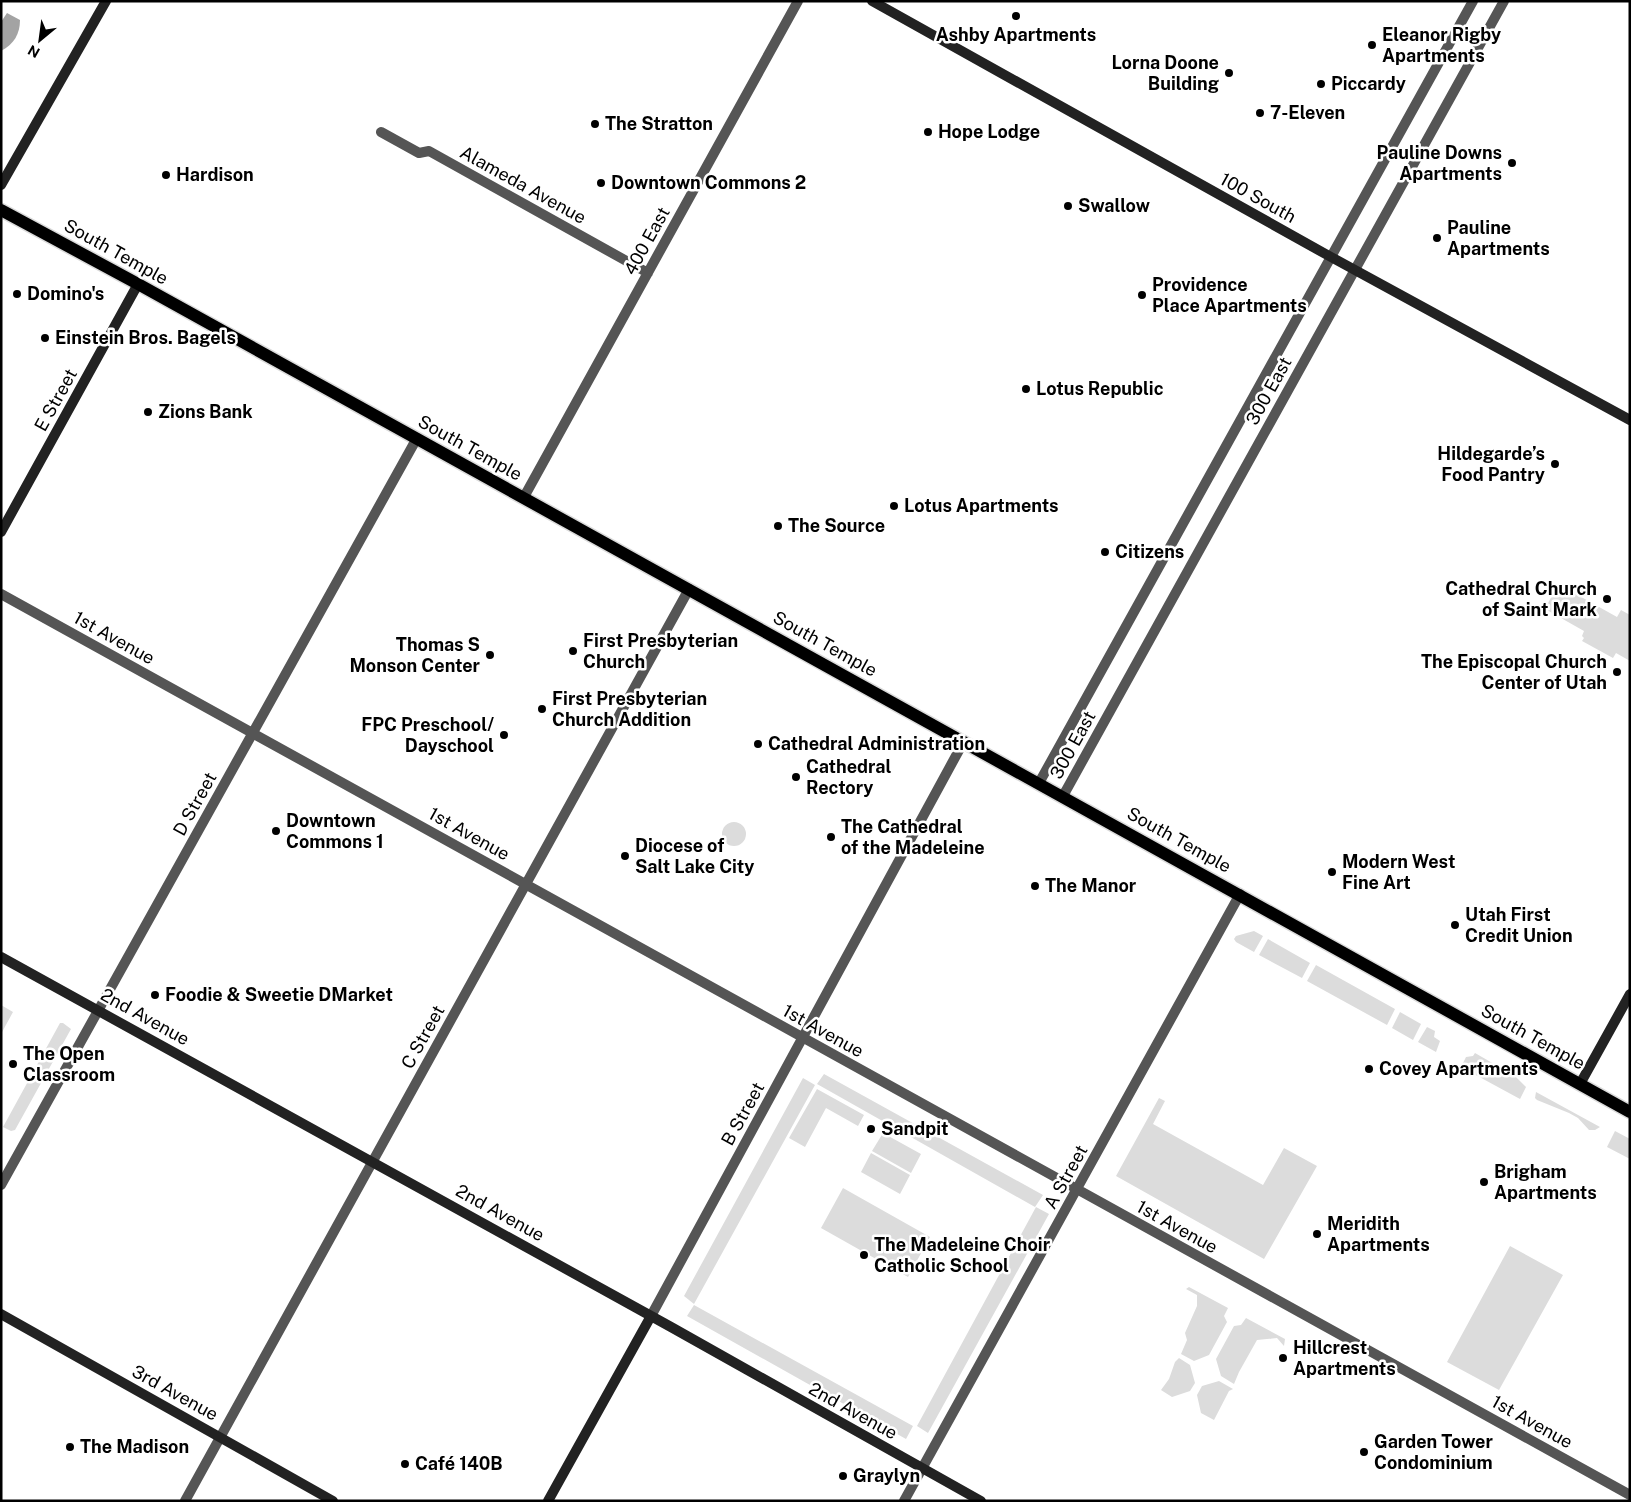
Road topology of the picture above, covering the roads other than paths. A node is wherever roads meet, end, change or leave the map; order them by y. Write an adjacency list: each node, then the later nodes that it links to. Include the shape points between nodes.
1 (106, 1): 7 (street)
2 (798, 1): 11 (street, 400 East)
3 (872, 1): 9 (street, 100 South)
4 (1473, 1): 9 (street, 300 East)
5 (1504, 1): 10 (street, 300 East)
6 (381, 132): 11 (street, Alameda Avenue, via 418,152 429,151)
7 (1, 185)
8 (1, 210): 12 (main road, South Temple)
9 (1331, 257): 10 (street, 100 South); 21 (street, 300 East)
10 (1355, 270): 13 (street, 100 South); 22 (street, 300 East)
11 (648, 273): 15 (street, 400 East)
12 (138, 284): 14 (main road, South Temple); 16 (street, E Street)
13 (1630, 420)
14 (417, 438): 15 (main road, South Temple); 19 (street, D Street)
15 (524, 497): 17 (main road, South Temple)
16 (1, 532)
17 (690, 589): 20 (main road, South Temple); 23 (street, C Street)
18 (1, 594): 19 (street, 1st Avenue)
19 (253, 733): 23 (street, 1st Avenue); 27 (street, D Street)
20 (964, 741): 21 (main road, South Temple); 28 (street, B Street)
21 (1039, 783): 22 (main road, South Temple)
22 (1063, 796): 24 (main road, South Temple)
23 (526, 884): 28 (street, 1st Avenue); 31 (street, C Street)
24 (1240, 894): 29 (main road, South Temple); 33 (street, A Street)
25 (1, 956): 27 (street, 2nd Avenue)
26 (1630, 994): 29 (street)
27 (98, 1010): 31 (street, 2nd Avenue); 32 (street, D Street)
28 (803, 1038): 33 (street, 1st Avenue); 35 (street, B Street)
29 (1580, 1084): 30 (main road, South Temple)
30 (1630, 1112)
31 (373, 1161): 35 (street, 2nd Avenue); 36 (street, C Street)
32 (1, 1185)
33 (1077, 1190): 37 (street, A Street); 38 (street, 1st Avenue)
34 (1, 1314): 36 (street, 3rd Avenue)
35 (651, 1316): 37 (street, 2nd Avenue); 41 (street, B Street)
36 (220, 1437): 39 (street, C Street); 40 (street, 3rd Avenue)
37 (922, 1468): 42 (street, A Street); 43 (street, 2nd Avenue)
38 (1630, 1494)
39 (185, 1501)
40 (333, 1501)
41 (548, 1501)
42 (904, 1501)
43 (981, 1501)

